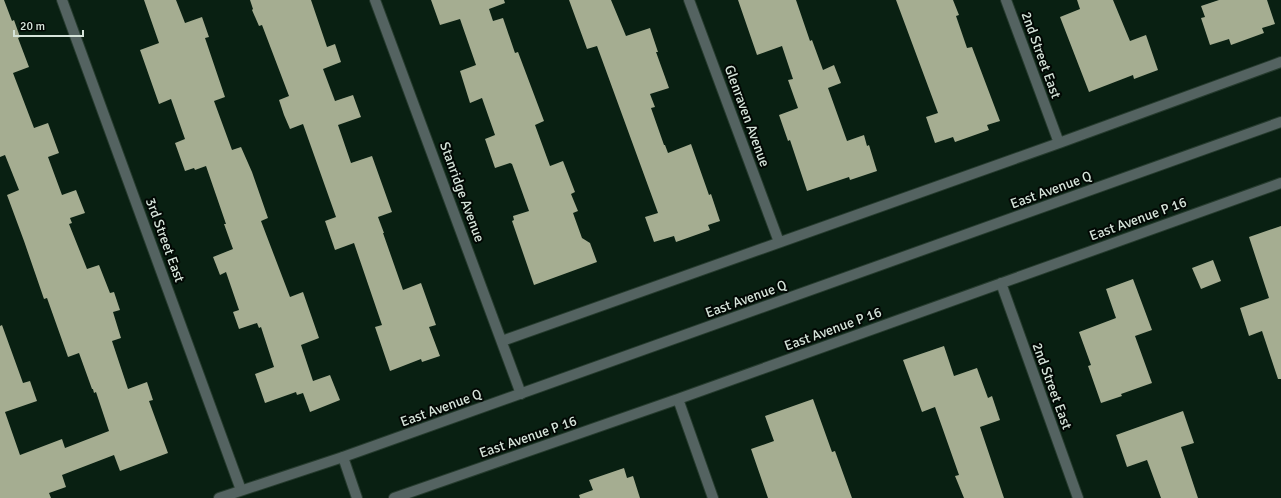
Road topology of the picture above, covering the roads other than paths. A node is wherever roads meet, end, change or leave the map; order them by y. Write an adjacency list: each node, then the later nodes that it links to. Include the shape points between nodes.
1 (62, 0): 15 (street, 3rd Street East)
2 (376, 0): 11 (street, Stanridge Avenue)
3 (689, 0): 9 (street, Glenraven Avenue)
4 (1006, 0): 7 (street, 2nd Street East)
5 (1281, 62): 7 (street)
6 (1281, 122): 12 (street, East Avenue Q)
7 (1059, 143): 9 (street)
8 (1281, 183): 10 (street, East Avenue P 16)
9 (779, 242): 11 (street)
10 (1001, 284): 13 (street, East Avenue P 16); 20 (street, 2nd Street East)
11 (502, 341): 12 (street, Stanridge Avenue)
12 (521, 394): 14 (street, East Avenue Q)
13 (678, 400): 18 (street, East Avenue P 16); 19 (street)
14 (343, 457): 15 (street, East Avenue Q); 17 (street)
15 (241, 490): 16 (street, East Avenue Q)
16 (219, 498)
17 (357, 498)
18 (394, 498)
19 (713, 498)
20 (1078, 498)

